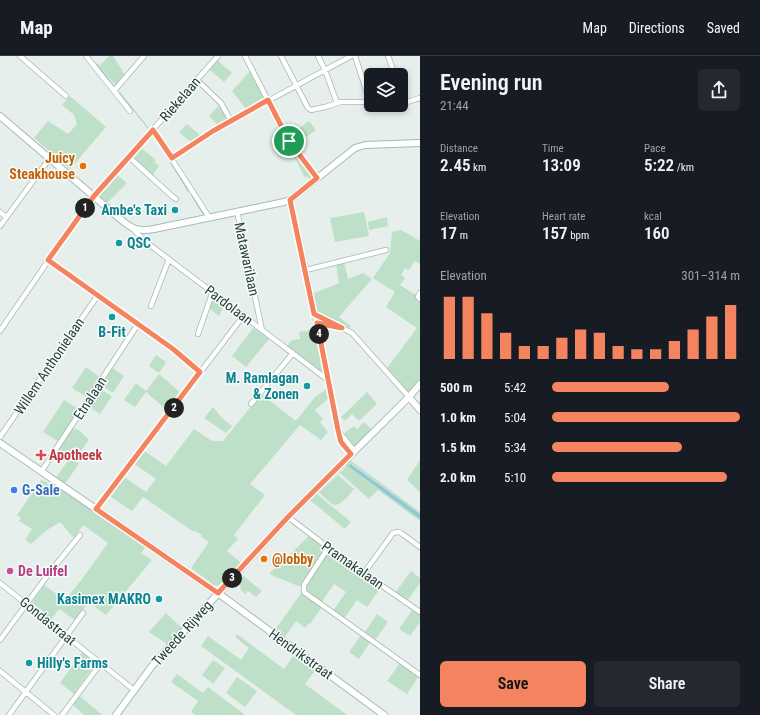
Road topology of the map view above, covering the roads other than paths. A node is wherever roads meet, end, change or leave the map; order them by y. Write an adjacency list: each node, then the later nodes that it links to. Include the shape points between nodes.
1 (20, 56): 17 (street)
2 (86, 56): 16 (street)
3 (144, 56): 16 (street)
4 (218, 56): 13 (street, Riekelaan)
5 (245, 56): 19 (street)
6 (281, 56): 15 (street)
7 (318, 56): 12 (street)
8 (351, 56): 12 (street)
9 (355, 56): 14 (street)
10 (388, 56): 11 (street)
11 (392, 68)
12 (325, 70): 15 (street); 22 (street)
13 (197, 80): 25 (street, via 221,104); 26 (street, Riekelaan)
14 (364, 82)
15 (296, 84): 19 (street); 22 (street, via 311,110)
16 (114, 91): 23 (street)
17 (66, 96)
18 (420, 98): 20 (street)
19 (268, 100): 25 (street); 31 (street, via 289,141)
20 (408, 101)
21 (364, 102): 22 (street)
22 (337, 103)
23 (130, 111)
24 (0, 116): 29 (street)
25 (231, 121): 30 (street)
26 (153, 130): 28 (street, Riekelaan); 30 (street)
27 (420, 143): 31 (street, via 360,146)
28 (129, 157): 32 (street, Riekelaan); 33 (street)
29 (50, 158): 32 (street); 37 (street)
30 (172, 158): 38 (street)
31 (317, 178): 34 (street)
32 (94, 196): 40 (street); 43 (street, Riekelaan)
33 (176, 199)
34 (290, 200): 35 (street); 44 (street)
35 (237, 211): 38 (street); 53 (street, Matawarilaan)
36 (0, 212): 37 (street)
37 (6, 217): 39 (street)
38 (209, 217): 40 (street, via 154,229)
39 (0, 226)
40 (132, 228): 42 (street, Pardolaan)
41 (386, 250): 44 (street)
42 (169, 259): 45 (street, Pardolaan); 47 (street)
43 (48, 260): 46 (street); 54 (street, Riekelaan)
44 (306, 270): 48 (street)
45 (213, 291): 49 (street, Pardolaan); 55 (street)
46 (98, 295): 51 (street); 63 (street, Willem Anthonielaan)
47 (151, 306)
48 (314, 314): 50 (street); 52 (street)
49 (244, 315): 53 (street, Pardolaan); 57 (street)
50 (317, 323): 52 (street); 58 (street)
51 (138, 324): 57 (street); 66 (street, Etnalaan)
52 (342, 328): 60 (street, via 356,336)
53 (262, 330): 56 (street, Pardolaan)
54 (0, 331)
55 (198, 334)
56 (293, 353): 58 (street, Pardolaan); 61 (street)
57 (200, 372): 67 (street)
58 (328, 380): 65 (street, via 341,442)
59 (420, 384): 60 (street, Tweede Rijweg)
60 (409, 397): 62 (street); 65 (street, Tweede Rijweg)
61 (251, 404)
62 (420, 410)
63 (0, 437)
64 (0, 443): 66 (street, Hendrikstraat)
65 (353, 452): 68 (street, Tweede Rijweg)
66 (40, 472): 67 (street, Hendrikstraat)
67 (96, 509): 74 (street, Hendrikstraat)
68 (288, 517): 71 (street, Pramakalaan); 74 (street, Tweede Rijweg)
69 (80, 535): 75 (street)
70 (420, 547): 72 (street, via 401,533 393,533)
71 (328, 548): 72 (street, Pramakalaan); 82 (street, via 304,585 304,592)
72 (364, 573): 76 (street, Pramakalaan)
73 (0, 583): 75 (street, Gondastraat)
74 (218, 593): 83 (street, Tweede Rijweg, via 152,666); 89 (street, Hendrikstraat)
75 (27, 603): 78 (street, Gondastraat); 79 (street)
76 (420, 612)
77 (83, 613): 78 (street)
78 (66, 636): 80 (street, Gondastraat); 84 (street)
79 (0, 640)
80 (100, 663): 83 (street, Gondastraat); 87 (street)
81 (0, 671): 84 (street)
82 (420, 675)
83 (134, 690): 88 (street, Tweede Rijweg)
84 (25, 691): 85 (street); 86 (street)
85 (9, 715)
86 (54, 715)
87 (62, 715)
88 (116, 715)
89 (384, 715)

